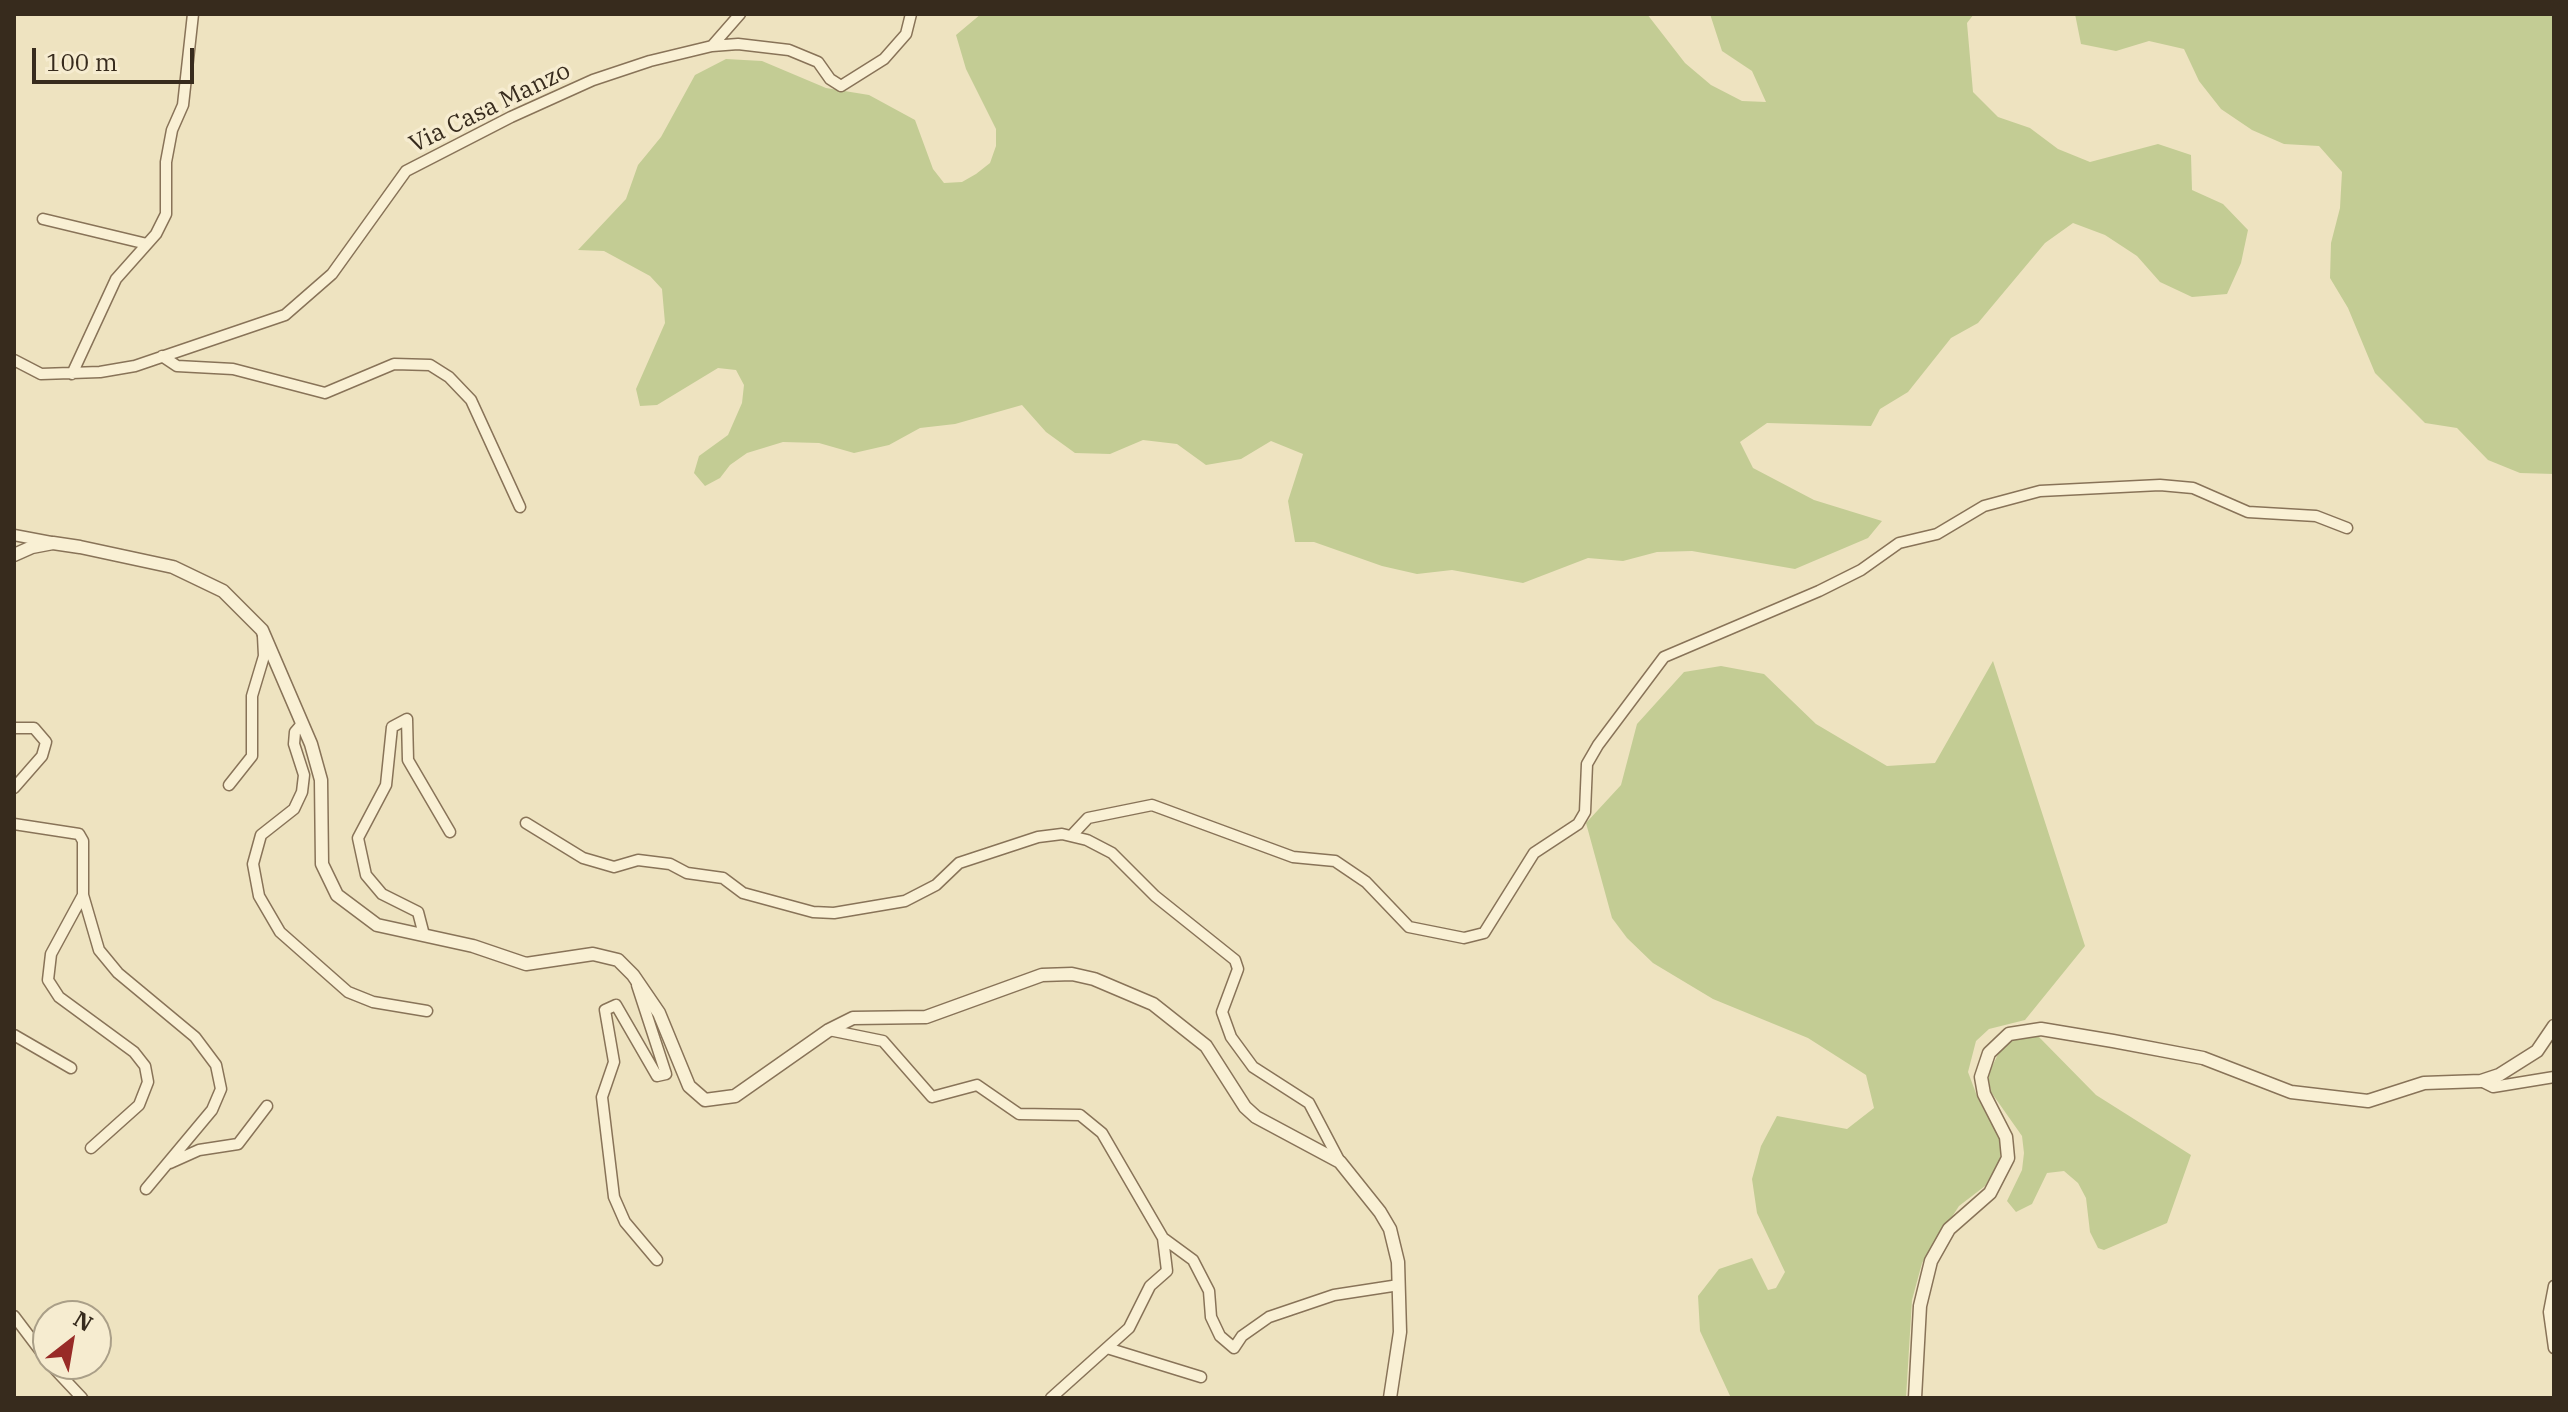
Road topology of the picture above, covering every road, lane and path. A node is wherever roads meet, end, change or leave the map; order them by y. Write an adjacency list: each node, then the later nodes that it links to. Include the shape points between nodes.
1 (193, 14): 6 (street, via 183,105 166,162 166,214)
2 (740, 14): 4 (street)
3 (911, 14): 4 (street, Via Casa Manzo, via 906,34 884,59 841,86 818,62 789,50)
4 (712, 46): 7 (street, Via Casa Manzo, via 593,80 406,171 332,274 285,315)
5 (43, 219): 6 (street)
6 (147, 244): 9 (street, via 116,279)
7 (162, 356): 9 (street, Via Casa Manzo, via 135,366); 10 (street, via 177,366 233,369 325,393 394,364 430,365 471,400)
8 (14, 360): 9 (street, Via Casa Manzo, via 41,374)
9 (72, 374)
10 (520, 507)
11 (2347, 528): 23 (street, via 2316,516 2248,512 2193,488 2160,485 2040,491 1984,506 1937,534 1899,543 1819,591 1664,657 1587,764 1585,812 1578,824 1534,853 1484,933 1464,938 1409,927 1366,882 1335,861 1293,857 1152,805 1088,818)
12 (14, 535): 13 (street)
13 (53, 543): 14 (street); 15 (street, via 187,573 223,591)
14 (14, 555)
15 (262, 630): 16 (street); 18 (street, via 264,656 252,696 252,756)
16 (301, 725): 25 (street, via 321,780 322,864 331,886 377,925); 27 (street, via 294,744 304,775 302,792 294,809 261,835 253,864 259,896 292,945 348,992)
17 (14, 728): 19 (street, via 34,728 46,742 42,756)
18 (229, 785)
19 (14, 788)
20 (526, 823): 23 (street, via 583,858 614,867 638,860 670,864 687,873 723,878 743,893 834,913 905,901 936,885 959,863 1038,837)
21 (14, 824): 24 (street, via 79,834)
22 (450, 832): 25 (street, via 408,760 407,719 392,727 386,785 358,838 366,875 382,894 418,912)
23 (1073, 834): 36 (street, via 1112,853 1155,896 1235,960 1237,975 1222,1012 1231,1037 1253,1067 1309,1103)
24 (83, 895): 35 (street, via 51,954 48,980 59,997 134,1052 145,1066 148,1082 139,1105); 37 (street, via 99,950 108,962 195,1037 216,1065 218,1100)
25 (424, 935): 26 (street, via 526,964 576,955 608,956)
26 (633, 975): 29 (street, via 659,1013 689,1086 705,1100 735,1096); 40 (street, via 666,1074 657,1076 616,1005 605,1010 614,1062 602,1097 614,1197 625,1222)
27 (427, 1011)
28 (2554, 1026): 33 (street, via 2537,1051)
29 (829, 1030): 36 (street, via 853,1018 926,1017 1042,975 1094,979 1129,991 1175,1018 1206,1046 1256,1117); 39 (street, via 883,1041 932,1097 977,1085 1019,1114 1080,1115 1102,1133)
30 (14, 1035): 31 (street)
31 (71, 1068)
32 (2554, 1077): 33 (street, via 2493,1087)
33 (2481, 1081): 52 (street, via 2424,1083 2368,1101 2347,1100 2291,1092 2184,1054 2041,1029 2009,1034 1989,1053 1981,1077 2006,1137 2008,1158 1990,1193 1949,1229 1931,1261 1920,1306)
34 (267, 1106): 37 (street, via 238,1144 199,1150)
35 (91, 1148)
36 (1340, 1162): 41 (street, via 1390,1229)
37 (170, 1163): 38 (street)
38 (146, 1189)
39 (1163, 1238): 41 (street, via 1193,1260 1209,1291 1211,1317 1220,1336 1234,1348 1269,1317 1334,1295); 45 (street, via 1167,1271 1150,1286 1129,1328)
40 (657, 1260)
41 (1399, 1285): 51 (street, via 1400,1332)
42 (2554, 1286): 46 (street, via 2549,1312)
43 (14, 1316): 44 (street)
44 (32, 1340)
45 (1107, 1348): 47 (street); 50 (street)
46 (2554, 1348)
47 (1201, 1377)
48 (65, 1380): 49 (street)
49 (82, 1398)
50 (1051, 1398)
51 (1390, 1398)
52 (1915, 1398)

